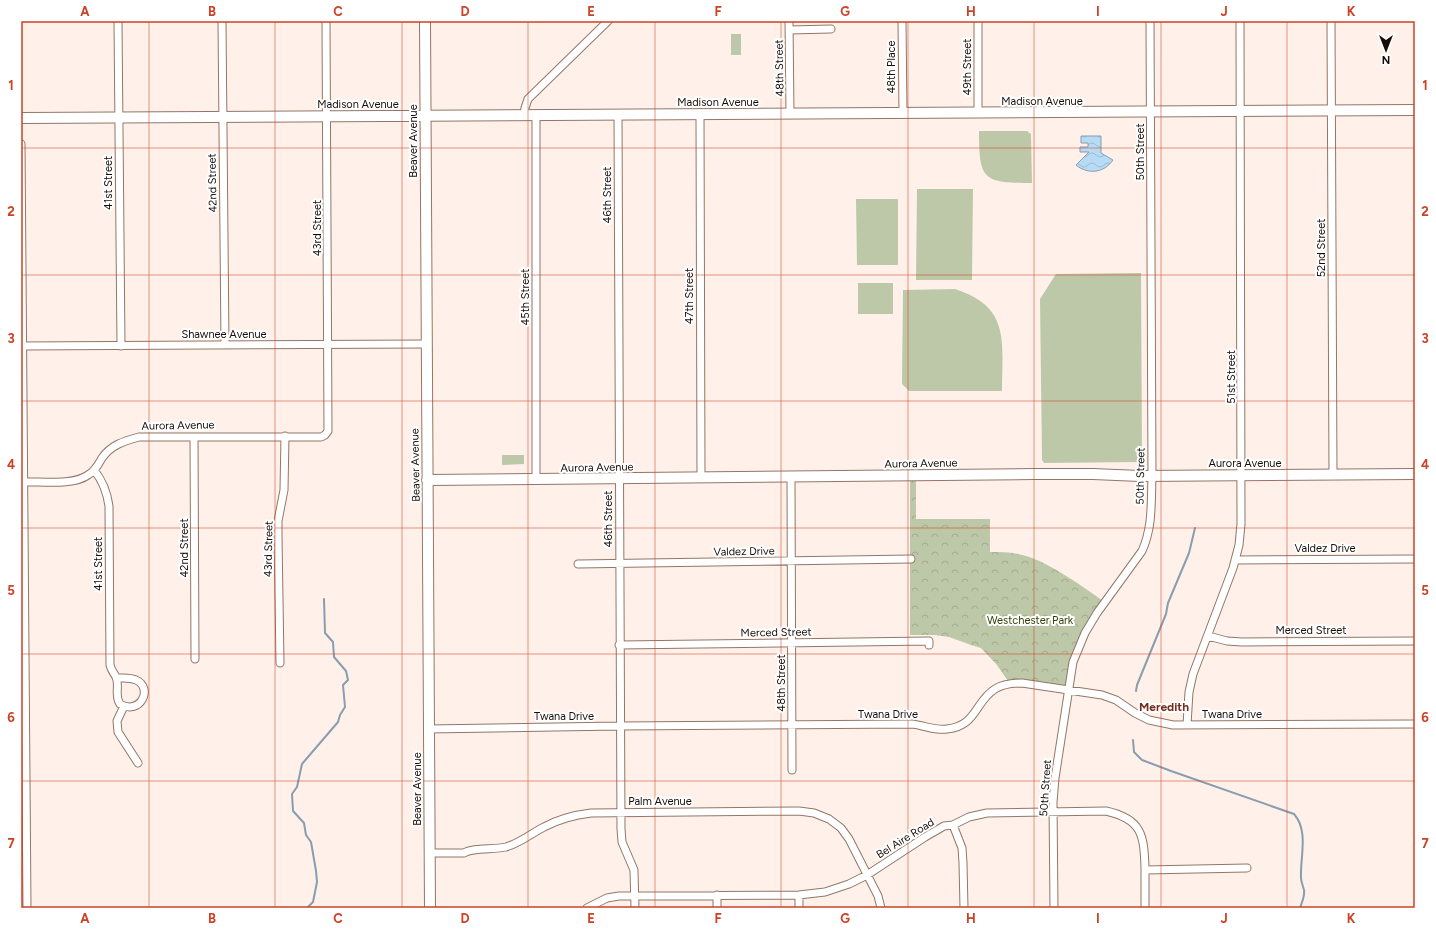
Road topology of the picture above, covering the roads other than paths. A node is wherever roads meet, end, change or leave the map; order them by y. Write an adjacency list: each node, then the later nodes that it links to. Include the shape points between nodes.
1 (118, 21): 29 (street, 41st Street)
2 (222, 21): 27 (street, 42nd Street)
3 (326, 21): 24 (street, 43rd Street)
4 (424, 21): 25 (street, Beaver Avenue)
5 (607, 21): 26 (street, via 528,99)
6 (789, 21): 13 (street, 48th Street)
7 (902, 21): 18 (street, 48th Place)
8 (978, 21): 19 (street, 49th Street)
9 (1150, 21): 17 (street, 50th Street)
10 (1240, 21): 15 (street, 51st Street)
11 (1331, 21): 16 (street, 52nd Street)
12 (831, 29): 13 (street)
13 (789, 30): 20 (street, 48th Street)
14 (1415, 110): 16 (street, Madison Avenue)
15 (1241, 111): 16 (street, Madison Avenue); 17 (street, Madison Avenue); 41 (street, 51st Street)
16 (1331, 111): 42 (street, 52nd Street)
17 (1151, 112): 19 (street, Madison Avenue); 44 (street, 50th Street)
18 (903, 113): 19 (street, Madison Avenue); 20 (street, Madison Avenue)
19 (978, 113)
20 (790, 114): 23 (street, Madison Avenue)
21 (536, 115): 22 (street, Madison Avenue); 26 (street, Madison Avenue); 47 (street, 45th Street)
22 (618, 115): 23 (street, Madison Avenue); 46 (street, 46th Street)
23 (700, 115): 45 (street, 47th Street)
24 (327, 116): 25 (street, Madison Avenue); 27 (street, Madison Avenue); 31 (street, 43rd Street)
25 (425, 116): 26 (street, Madison Avenue); 32 (street, Beaver Avenue)
26 (524, 116)
27 (222, 117): 29 (street, Madison Avenue); 33 (street, 42nd Street)
28 (21, 118): 29 (street, Madison Avenue)
29 (119, 118): 35 (street, 41st Street)
30 (21, 144): 34 (street)
31 (329, 344): 32 (street, Shawnee Avenue); 33 (street, Shawnee Avenue); 36 (street, 43rd Street, via 329,425)
32 (426, 344): 48 (street, Beaver Avenue)
33 (225, 345): 35 (street, Shawnee Avenue)
34 (22, 346): 35 (street, Shawnee Avenue); 49 (street)
35 (120, 346)
36 (326, 434): 37 (street, Aurora Avenue, via 321,437)
37 (285, 436): 38 (street, Aurora Avenue); 64 (street, 43rd Street, via 284,490 278,521)
38 (194, 437): 39 (street, Aurora Avenue, via 138,437 124,441 110,449); 63 (street, 42nd Street)
39 (94, 470): 49 (street, Aurora Avenue, via 75,481); 65 (street, 41st Street, via 108,495 110,662 111,670)
40 (1415, 474): 42 (street, Aurora Avenue)
41 (1242, 475): 42 (street, Aurora Avenue); 44 (street, Aurora Avenue); 52 (street, 51st Street, via 1241,524)
42 (1333, 475)
43 (791, 476): 44 (street, Aurora Avenue); 45 (street, Aurora Avenue); 54 (street, 48th Street)
44 (1152, 476): 66 (street, 50th Street, via 1147,540 1085,633 1073,662)
45 (701, 477): 46 (street, Aurora Avenue)
46 (618, 478): 47 (street, Aurora Avenue); 55 (street, 46th Street)
47 (536, 479): 48 (street, Aurora Avenue)
48 (427, 480): 73 (street, Beaver Avenue)
49 (22, 482): 53 (street)
50 (911, 559): 54 (street, Valdez Drive)
51 (1415, 559): 52 (street, Valdez Drive)
52 (1235, 560): 57 (street, 51st Street)
53 (22, 561): 58 (street)
54 (792, 561): 55 (street, Valdez Drive); 60 (street, 48th Street)
55 (619, 563): 56 (street, Valdez Drive); 61 (street, 46th Street)
56 (578, 564)
57 (1208, 636): 59 (street, Merced Street, via 1242,642); 71 (street, 51st Street, via 1193,674)
58 (23, 641): 68 (street)
59 (1415, 641)
60 (792, 643): 61 (street, Merced Street); 62 (street, Merced Street, via 929,641); 70 (street, 48th Street)
61 (619, 645): 72 (street, 46th Street)
62 (929, 645)
63 (195, 659)
64 (280, 663)
65 (117, 678): 67 (street, via 117,697); 67 (street, via 132,678 143,686 142,700 130,707)
66 (1068, 689): 70 (street, Twana Drive, via 1022,683 1003,685 989,693 971,718 950,729 934,729 911,724); 71 (street, Twana Drive, via 1116,700 1135,713 1157,723); 78 (street, 50th Street, via 1055,778)
67 (124, 706): 74 (street, via 117,721 118,732)
68 (23, 720): 76 (street)
69 (1415, 724): 71 (street, Twana Drive)
70 (792, 725): 72 (street, Twana Drive); 75 (street, 48th Street)
71 (1187, 725)
72 (619, 726): 73 (street, Twana Drive); 77 (street, 46th Street)
73 (429, 729): 80 (street, Beaver Avenue)
74 (138, 763)
75 (792, 770)
76 (23, 799): 87 (street)
77 (621, 812): 80 (street, Palm Avenue, via 575,815 560,819 507,847 469,850 464,853); 83 (street, Palm Avenue, via 814,813 829,819 841,828); 86 (street, 46th Street, via 622,842 634,870)
78 (1053, 813): 79 (street, Bel Aire Road, via 969,816); 82 (street, Bel Aire Road, via 1106,811 1125,817 1135,824 1141,834 1145,845); 95 (street, 50th Street)
79 (953, 825): 83 (street, Bel Aire Road, via 944,826 925,837); 94 (street, via 962,848 964,863)
80 (430, 853): 88 (street, Beaver Avenue)
81 (1248, 868): 82 (street)
82 (1145, 870): 96 (street)
83 (867, 875): 85 (street, Bel Aire Road, via 825,892); 93 (street)
84 (716, 895): 85 (street, Bel Aire Road); 86 (street, Bel Aire Road); 91 (street)
85 (799, 895): 92 (street)
86 (635, 896): 89 (street, Bel Aire Road, via 607,898); 90 (street, 46th Street)
87 (27, 908)
88 (430, 908)
89 (587, 908)
90 (635, 908)
91 (717, 908)
92 (799, 908)
93 (881, 908)
94 (964, 908)
95 (1054, 908)
96 (1145, 908)

